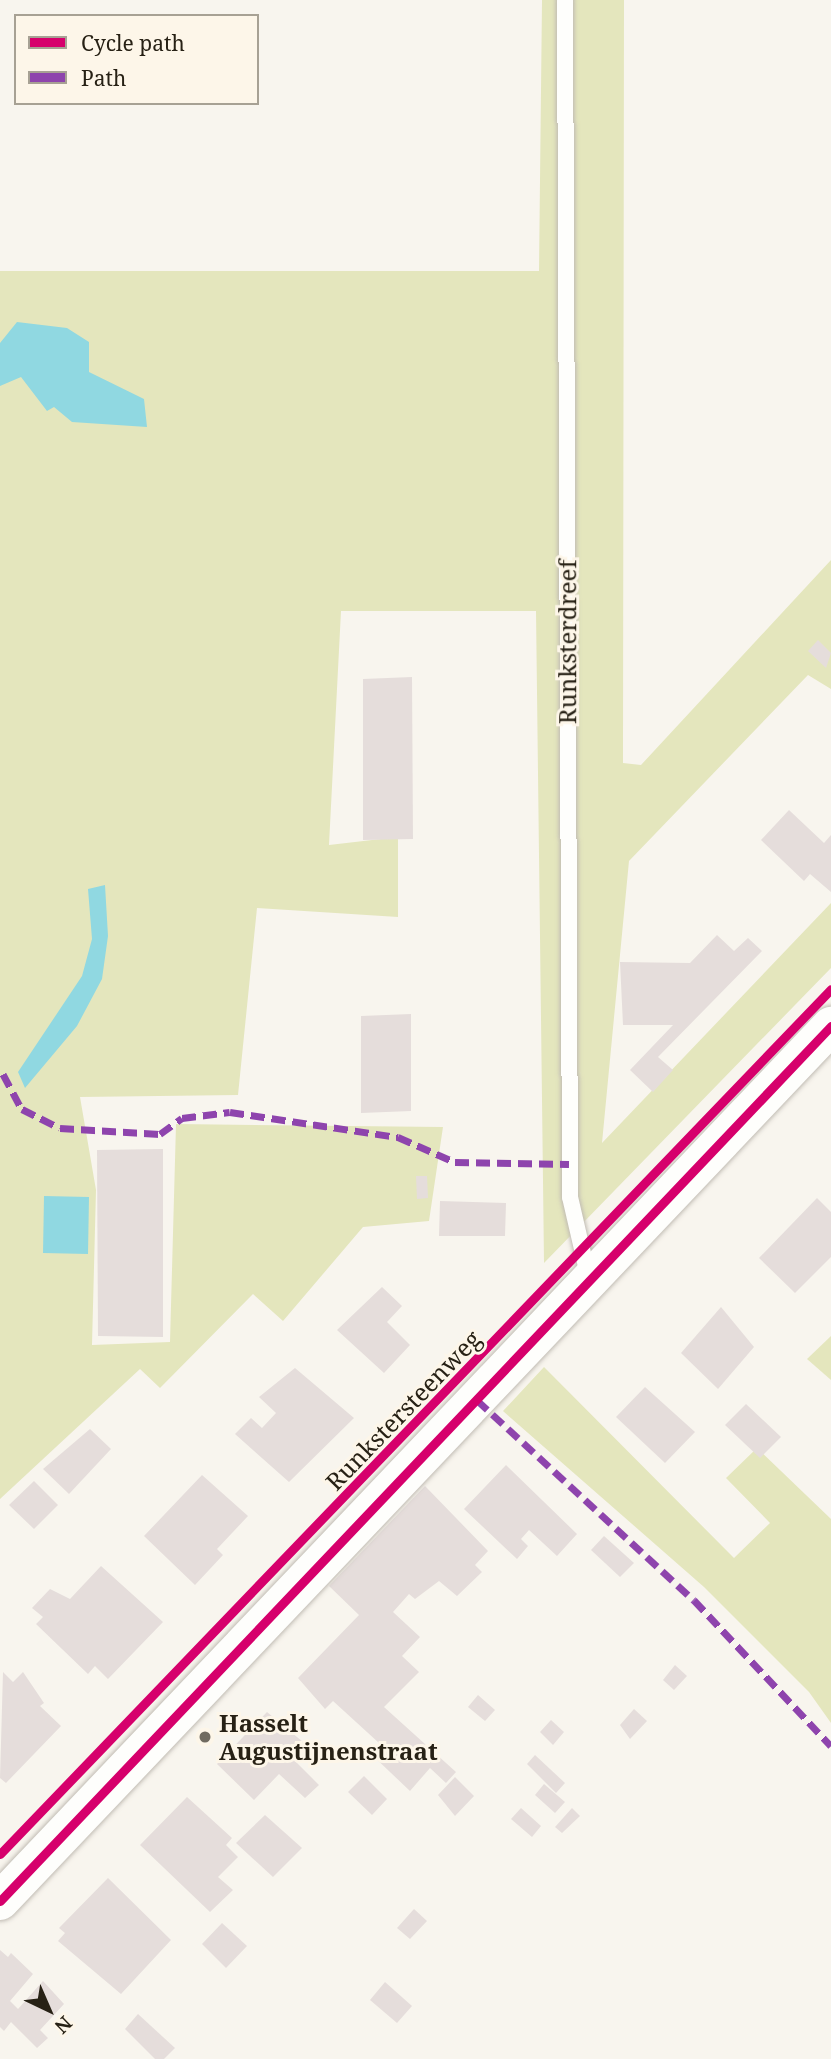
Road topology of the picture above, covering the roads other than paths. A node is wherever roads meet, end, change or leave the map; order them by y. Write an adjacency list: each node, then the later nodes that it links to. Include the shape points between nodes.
1 (565, 0): 3 (lane, Runksterdreef, via 570,1197)
2 (831, 1026): 3 (street, Runkstersteenweg)
3 (590, 1281): 4 (street, Runkstersteenweg)
4 (0, 1901)

